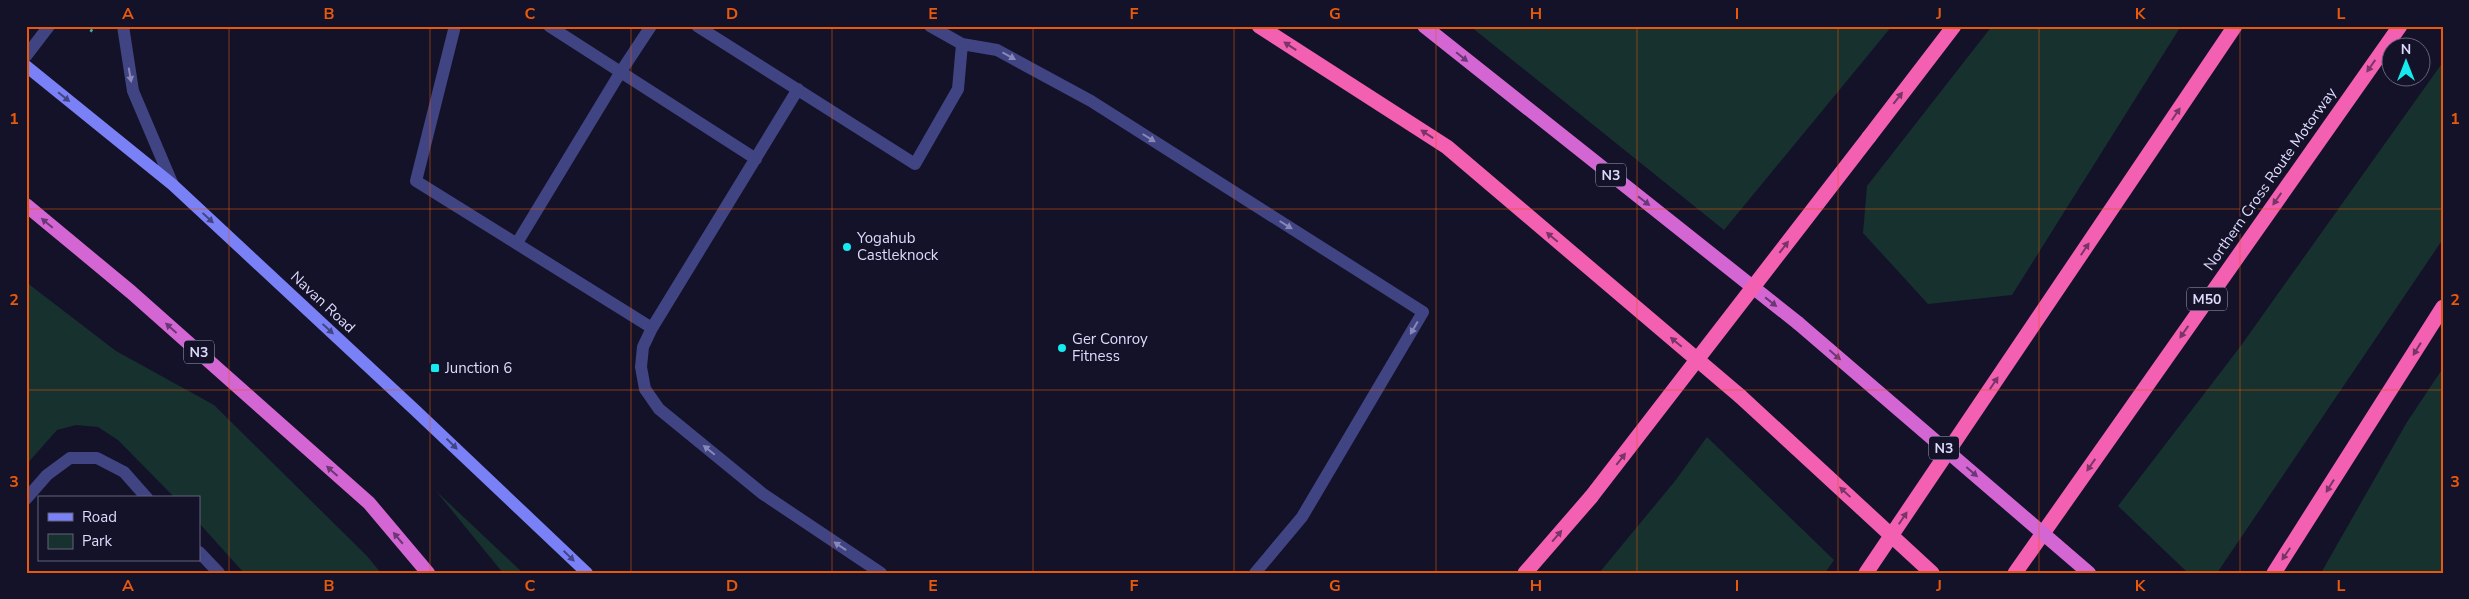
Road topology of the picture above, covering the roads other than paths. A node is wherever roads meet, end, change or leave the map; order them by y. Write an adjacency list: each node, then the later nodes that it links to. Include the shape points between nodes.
1 (49, 26): 14 (street)
2 (124, 26): 19 (street, one-way to 19, via 133,91)
3 (455, 26): 21 (street, via 416,181)
4 (549, 26): 16 (street)
5 (651, 26): 16 (street)
6 (697, 26): 17 (street)
7 (930, 26): 13 (street)
8 (1259, 26): 34 (highway, one-way to 8, bridge, via 1740,396 1447,147)
9 (1424, 26): 36 (highway, N3, one-way to 36, bridge, via 1798,323)
10 (1954, 26): 32 (highway, one-way to 10, bridge, via 1591,497)
11 (2235, 26): 33 (highway, one-way to 11)
12 (2400, 26): 35 (highway, Northern Cross Route Motorway / M50, one-way to 35)
13 (962, 44): 17 (street, via 958,89 915,164); 31 (street, one-way to 31, via 997,50 1091,101 1423,312 1302,518)
14 (26, 56)
15 (26, 66): 19 (main road, Navan Road, one-way to 19)
16 (620, 73): 18 (street); 21 (street)
17 (798, 89): 18 (street)
18 (756, 159): 23 (street)
19 (173, 185): 29 (main road, Navan Road, one-way to 29)
20 (26, 205): 28 (highway, N3, one-way to 20, via 369,503 139,299)
21 (517, 243): 23 (street)
22 (2443, 307): 37 (highway, one-way to 37)
23 (652, 328): 30 (street, one-way to 23, via 764,494 659,409 645,389 641,367 643,347)
24 (145, 496): 25 (street, via 124,472 97,458 70,458 46,475)
25 (26, 499)
26 (200, 553): 27 (street)
27 (219, 573)
28 (428, 573)
29 (587, 573)
30 (881, 573)
31 (1255, 573)
32 (1525, 573)
33 (1866, 573)
34 (1932, 573)
35 (2015, 573)
36 (2089, 573)
37 (2274, 573)

